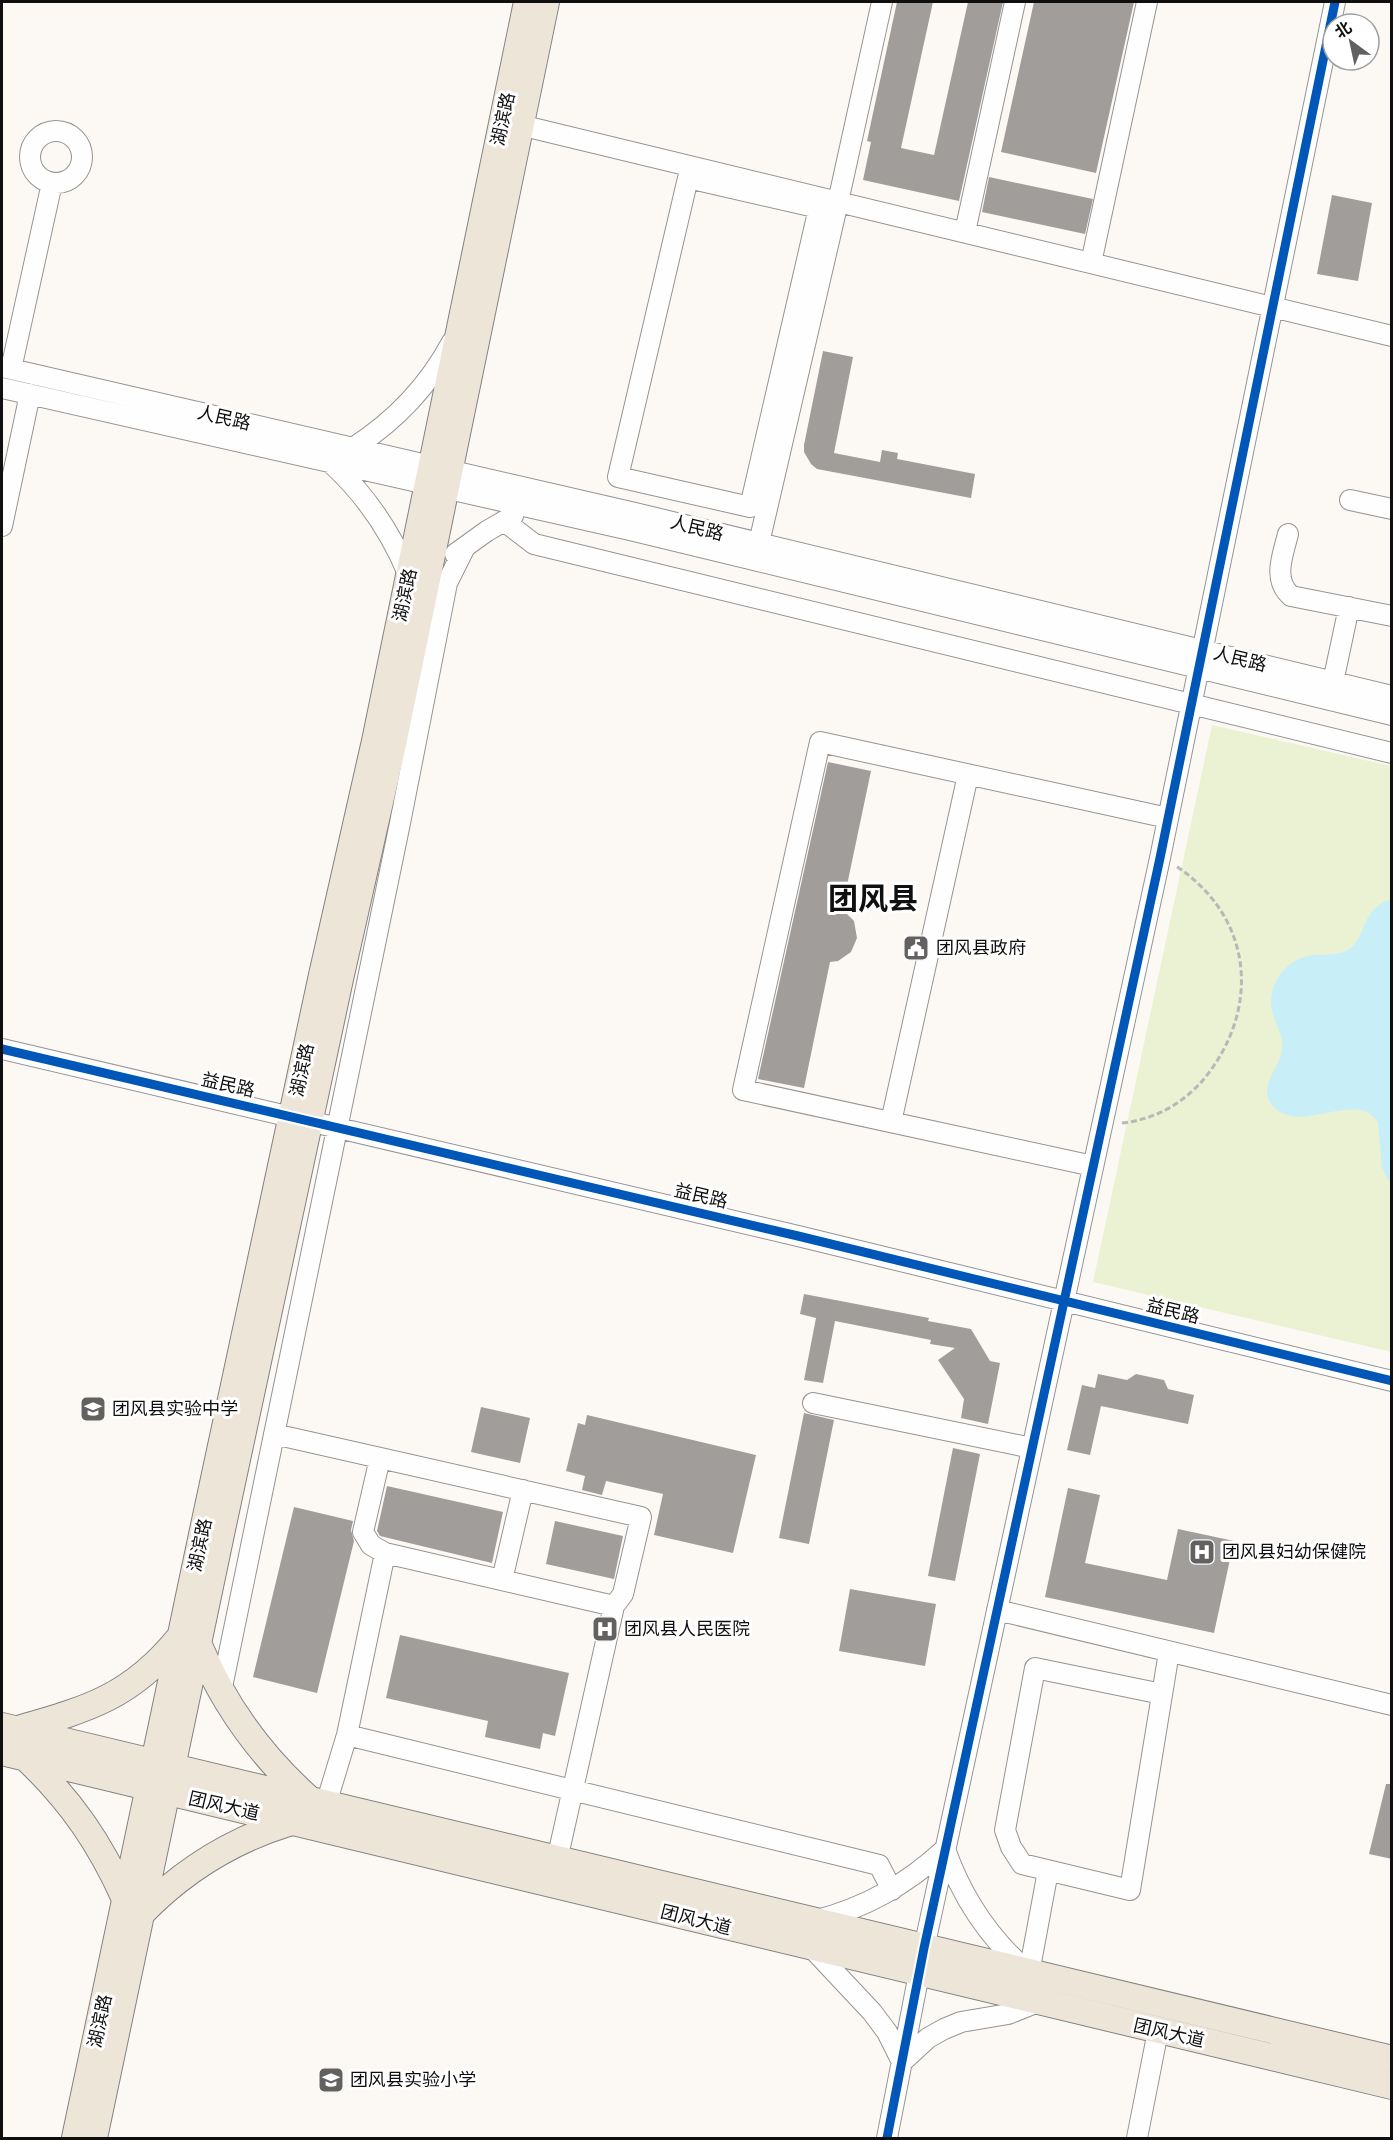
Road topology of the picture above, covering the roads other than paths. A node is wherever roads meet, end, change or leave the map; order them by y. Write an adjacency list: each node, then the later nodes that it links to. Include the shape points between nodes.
1 (527, 2): 13 (main road, 湖滨路)
2 (546, 2): 7 (main road, 湖滨路)
3 (882, 2): 9 (street)
4 (1015, 2): 10 (street)
5 (1147, 2): 11 (street)
6 (1335, 2): 12 (street)
7 (520, 125): 9 (street); 20 (main road, 湖滨路)
8 (52, 183): 15 (street)
9 (838, 202): 10 (street); 28 (street)
10 (965, 232): 11 (street)
11 (1091, 263): 12 (street)
12 (1272, 307): 14 (street); 33 (street)
13 (461, 323): 18 (street, via 441,362 416,397 386,425); 20 (main road, 湖滨路)
14 (1392, 336)
15 (6, 368): 18 (street, 人民路)
16 (2, 388): 17 (street, 人民路)
17 (30, 394): 19 (street, 人民路); 26 (street)
18 (352, 448): 20 (street, 人民路)
19 (331, 463): 20 (street, 人民路); 30 (street, via 362,494)
20 (438, 477): 23 (street, 人民路); 28 (street, 人民路); 30 (main road, 湖滨路)
21 (618, 477): 21 (street, via 688,178 819,208 750,507)
22 (1350, 501): 24 (street)
23 (529, 508): 25 (street); 33 (street, 人民路)
24 (1392, 509)
25 (504, 521): 29 (street); 36 (street, via 534,544)
26 (2, 526)
27 (1288, 534): 31 (street, via 1279,575 1291,596)
28 (759, 543): 33 (street, 人民路)
29 (465, 547): 30 (street); 44 (street, via 447,582)
30 (418, 578): 42 (main road, 湖滨路, via 372,752)
31 (1349, 608): 32 (street); 34 (street)
32 (1392, 616)
33 (1200, 659): 34 (street, 人民路); 36 (street); 37 (street, 人民路)
34 (1333, 682): 35 (street, 人民路)
35 (1392, 696)
36 (1191, 705): 38 (street); 40 (street)
37 (1392, 715)
38 (1392, 753)
39 (968, 775): 40 (street); 43 (street); 43 (street, via 820,742 812,777 743,1090)
40 (1168, 818): 45 (street)
41 (2, 1049): 42 (street, 益民路)
42 (300, 1119): 44 (street, 益民路); 57 (main road, 湖滨路)
43 (891, 1122): 45 (street)
44 (337, 1128): 46 (street, 益民路); 49 (street)
45 (1093, 1166): 46 (street)
46 (1064, 1301): 47 (street, 益民路); 50 (street)
47 (1392, 1381)
48 (813, 1403): 50 (street)
49 (274, 1434): 51 (street); 59 (street)
50 (1032, 1448): 56 (street)
51 (380, 1458): 52 (street); 53 (street, via 363,1533 371,1545)
52 (523, 1490): 54 (street); 55 (street, via 640,1517 623,1594)
53 (385, 1553): 54 (street); 63 (street)
54 (502, 1580): 55 (street)
55 (614, 1606): 68 (street)
56 (997, 1610): 58 (street); 71 (street)
57 (189, 1639): 59 (main road); 62 (main road, via 123,1690 78,1712); 66 (main road, 湖滨路)
58 (1169, 1652): 60 (street); 61 (street)
59 (221, 1692): 69 (main road, via 269,1760)
60 (1162, 1694): 73 (street, via 1130,1890); 73 (street, via 1035,1668 1005,1830 1022,1864)
61 (1392, 1705)
62 (9, 1728): 66 (main road, 团风大道)
63 (347, 1735): 68 (street); 69 (street)
64 (2, 1752): 65 (main road, 团风大道)
65 (27, 1759): 67 (main road, 团风大道); 75 (main road, via 83,1820)
66 (163, 1765): 67 (main road, 湖滨路); 69 (main road, 团风大道)
67 (157, 1790): 70 (main road, 团风大道); 75 (main road, 湖滨路)
68 (573, 1790): 72 (street); 74 (street, via 879,1865)
69 (318, 1802): 72 (main road, 团风大道)
70 (291, 1822): 75 (main road, via 209,1857); 77 (main road, 团风大道)
71 (945, 1849): 74 (street); 78 (street); 80 (street, via 960,1888 982,1923)
72 (557, 1860): 76 (main road, 团风大道)
73 (1048, 1871): 80 (street)
74 (892, 1890): 76 (street, via 854,1909)
75 (133, 1907): 86 (main road, 湖滨路); 87 (main road, 湖滨路)
76 (813, 1921): 78 (main road, 团风大道)
77 (811, 1947): 79 (main road, 团风大道); 84 (street, via 872,2012)
78 (924, 1947): 79 (street); 80 (main road, 团风大道)
79 (919, 1973): 81 (main road, 团风大道); 84 (street)
80 (1029, 1973): 83 (main road, 团风大道)
81 (1038, 2002): 82 (main road, 团风大道); 84 (street, via 1008,2014 944,2029)
82 (1158, 2031): 85 (main road, 团风大道); 89 (street)
83 (1392, 2060)
84 (902, 2062): 88 (street)
85 (1392, 2086)
86 (75, 2139)
87 (94, 2139)
88 (887, 2139)
89 (1137, 2139)

